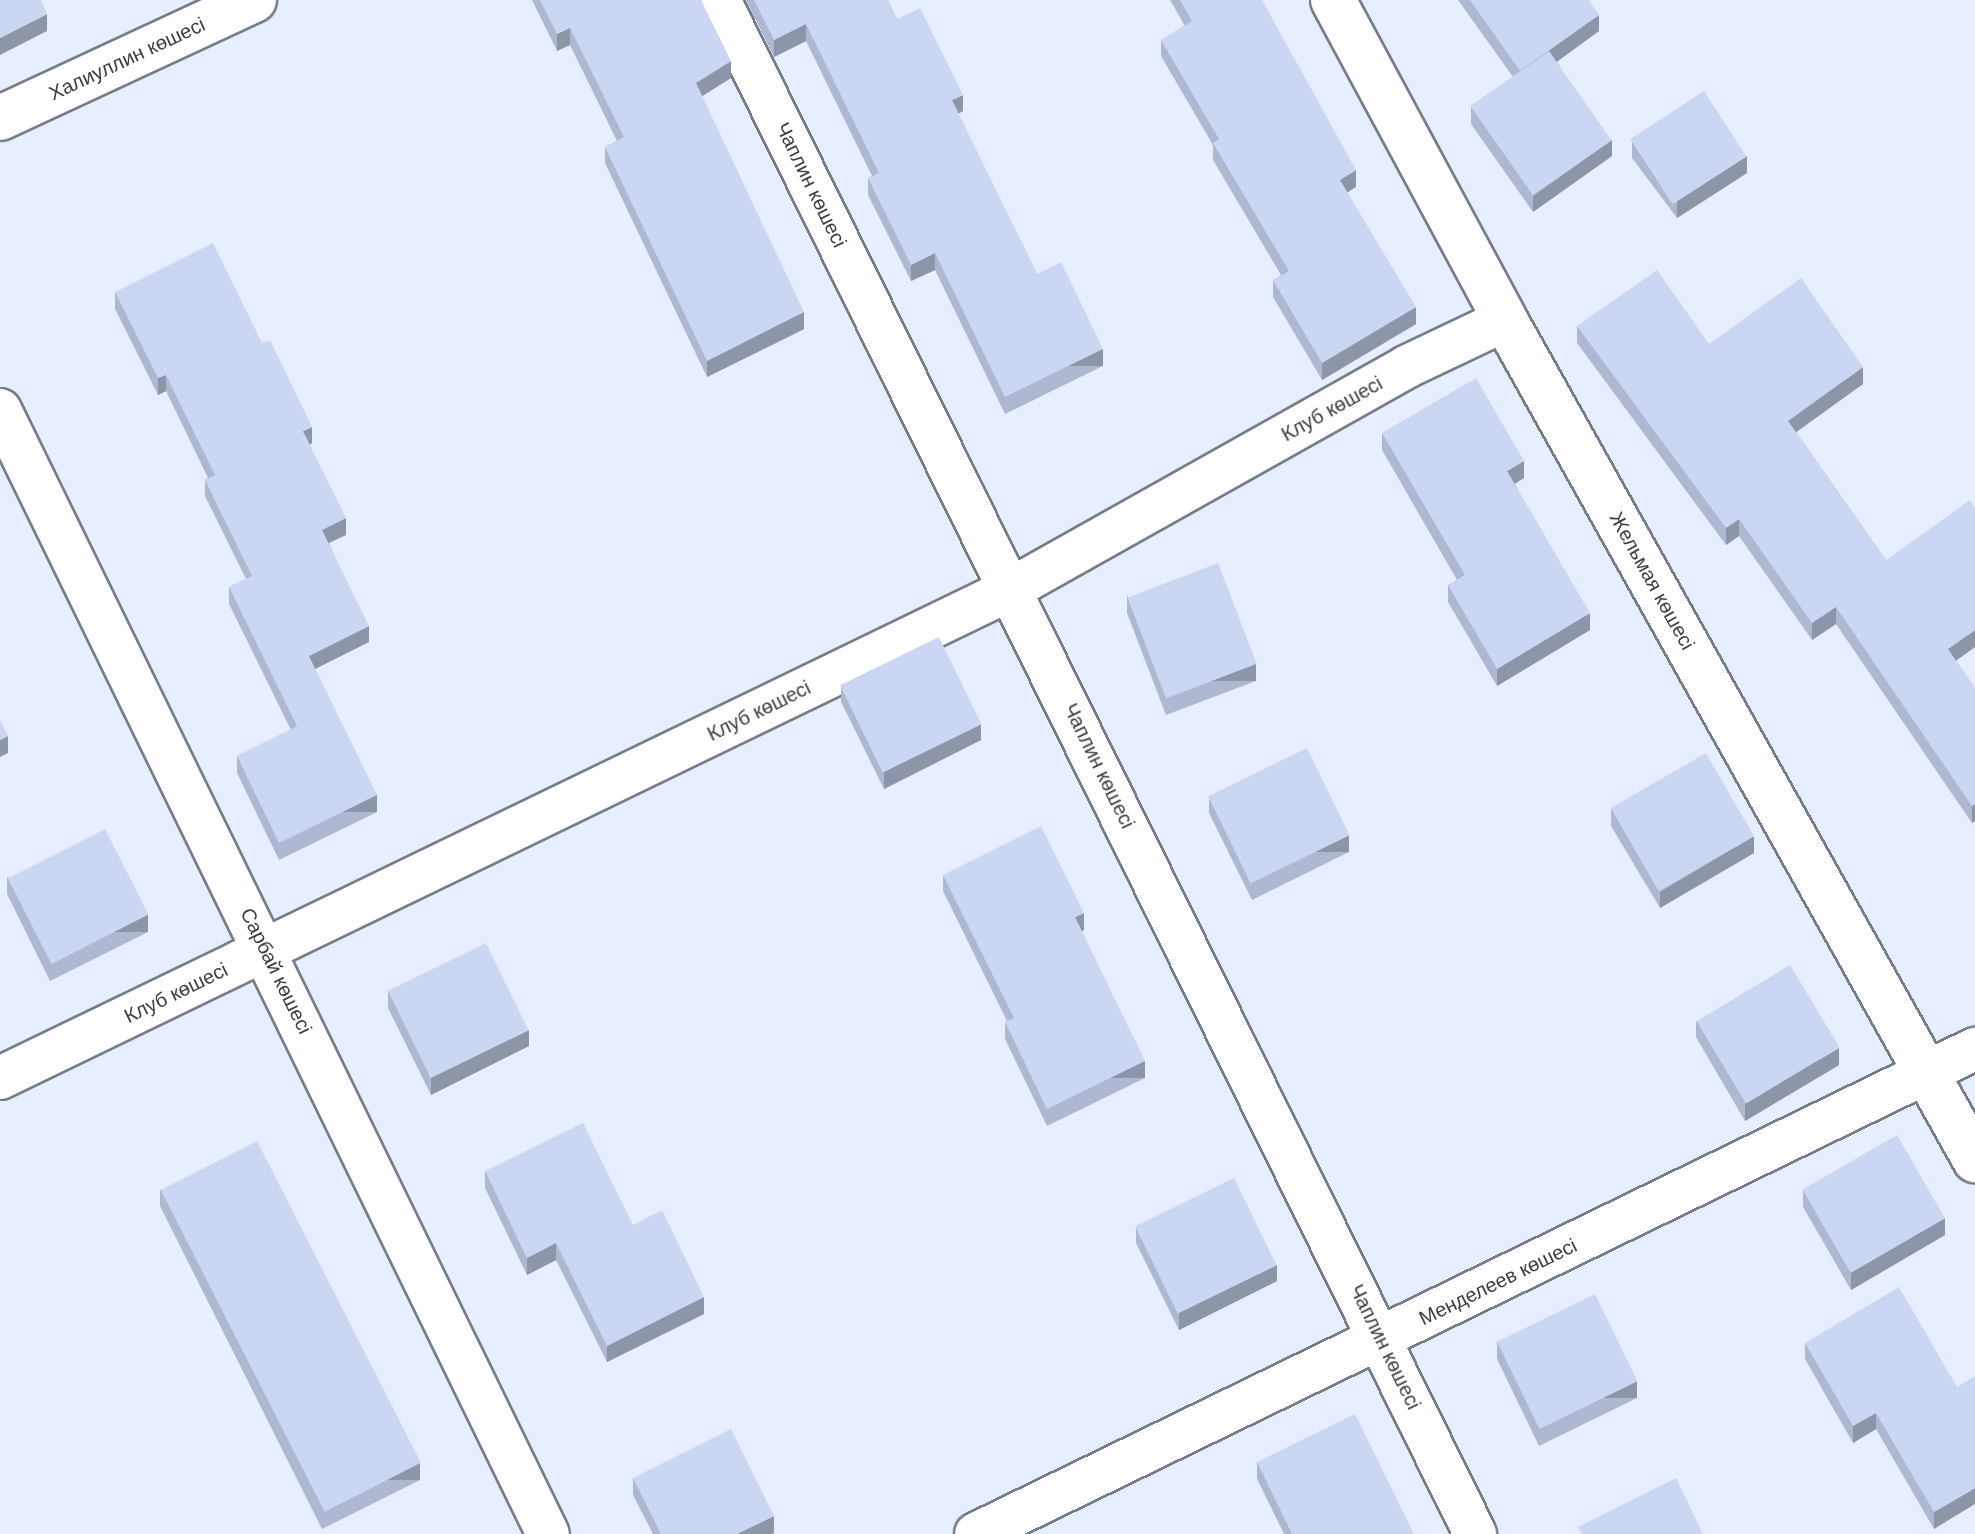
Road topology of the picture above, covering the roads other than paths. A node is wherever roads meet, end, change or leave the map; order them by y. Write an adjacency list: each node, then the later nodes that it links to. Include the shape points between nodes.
1 (254, 0): 4 (street, Халиуллин көшесі)
2 (719, 0): 7 (street, Чаплин көшесі)
3 (1333, 0): 5 (street, Жельмая көшесі)
4 (0, 118)
5 (1505, 320): 7 (street, Клуб көшесі, via 1406,367); 10 (street, Жельмая көшесі)
6 (0, 410): 8 (street, Сарбай көшесі)
7 (1011, 589): 8 (street, Клуб көшесі); 13 (street, Чаплин көшесі)
8 (266, 950): 11 (street, Клуб көшесі); 14 (street, Сарбай көшесі)
9 (1975, 1049): 10 (street, Менделеев көшесі)
10 (1929, 1073): 12 (street, Жельмая көшесі); 13 (street, Менделеев көшесі)
11 (0, 1078)
12 (1975, 1160)
13 (1381, 1339): 15 (street, Менделеев көшесі); 16 (street, Чаплин көшесі)
14 (548, 1534)
15 (976, 1534)
16 (1475, 1534)

